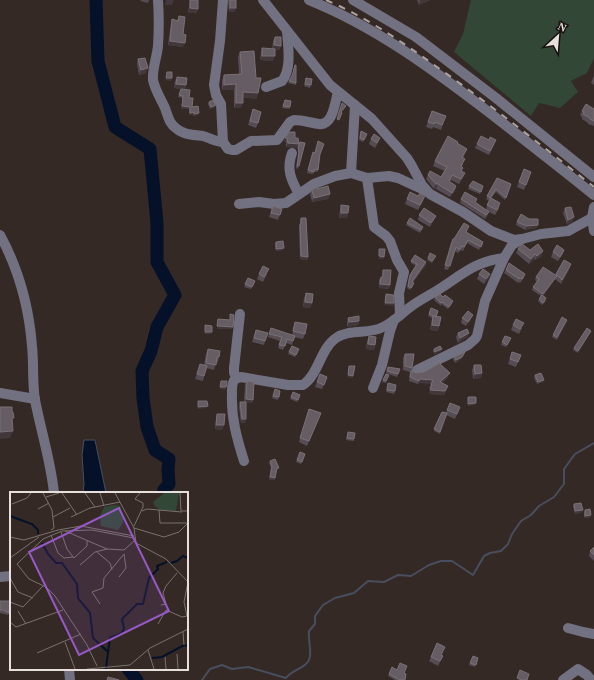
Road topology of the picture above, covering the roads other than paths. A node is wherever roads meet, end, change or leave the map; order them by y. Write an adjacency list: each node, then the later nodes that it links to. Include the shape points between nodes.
1 (158, 0): 10 (street, via 160,22 153,81 167,117 174,127 182,132)
2 (223, 0): 10 (street, via 214,85 221,104)
3 (263, 0): 6 (street)
4 (308, 0): 17 (street, via 361,24 417,58)
5 (353, 0): 13 (street, via 416,37)
6 (287, 31): 7 (street, via 289,49 286,73 282,81); 8 (street)
7 (266, 87)
8 (338, 92): 9 (street); 10 (street, via 331,117 323,124 294,120 277,140 251,141 236,150 228,149)
9 (355, 105): 12 (street); 15 (street, via 375,122 407,158)
10 (224, 142)
11 (292, 153): 16 (street, via 288,170)
12 (351, 174): 14 (street); 16 (street, via 335,176 314,184)
13 (594, 177)
14 (367, 178): 15 (street, via 389,176); 26 (street, via 374,227 390,241 404,272)
15 (426, 190): 23 (street, via 498,235)
16 (299, 194): 18 (street, via 286,204)
17 (594, 195)
18 (239, 204)
19 (594, 207): 20 (street)
20 (592, 218): 21 (street); 23 (street, via 568,231 541,234)
21 (594, 231)
22 (0, 235): 31 (street, via 11,255 26,304 32,346)
23 (522, 240): 24 (street, via 512,245)
24 (504, 258): 26 (street, via 476,265); 27 (street, via 485,301 475,339)
25 (240, 314): 28 (street, via 234,368)
26 (397, 318): 28 (street, via 380,329 347,333 335,339 303,385); 29 (street, via 388,336 382,365)
27 (417, 370)
28 (237, 378): 32 (street, via 234,379 232,386 231,407)
29 (373, 388)
30 (0, 393): 31 (street)
31 (35, 399): 33 (street)
32 (244, 461)
33 (54, 492)
34 (10, 576): 35 (street)
35 (0, 577)
36 (568, 628): 37 (street)
37 (594, 634)
38 (563, 680): 39 (street, via 578,669)
39 (591, 680)

